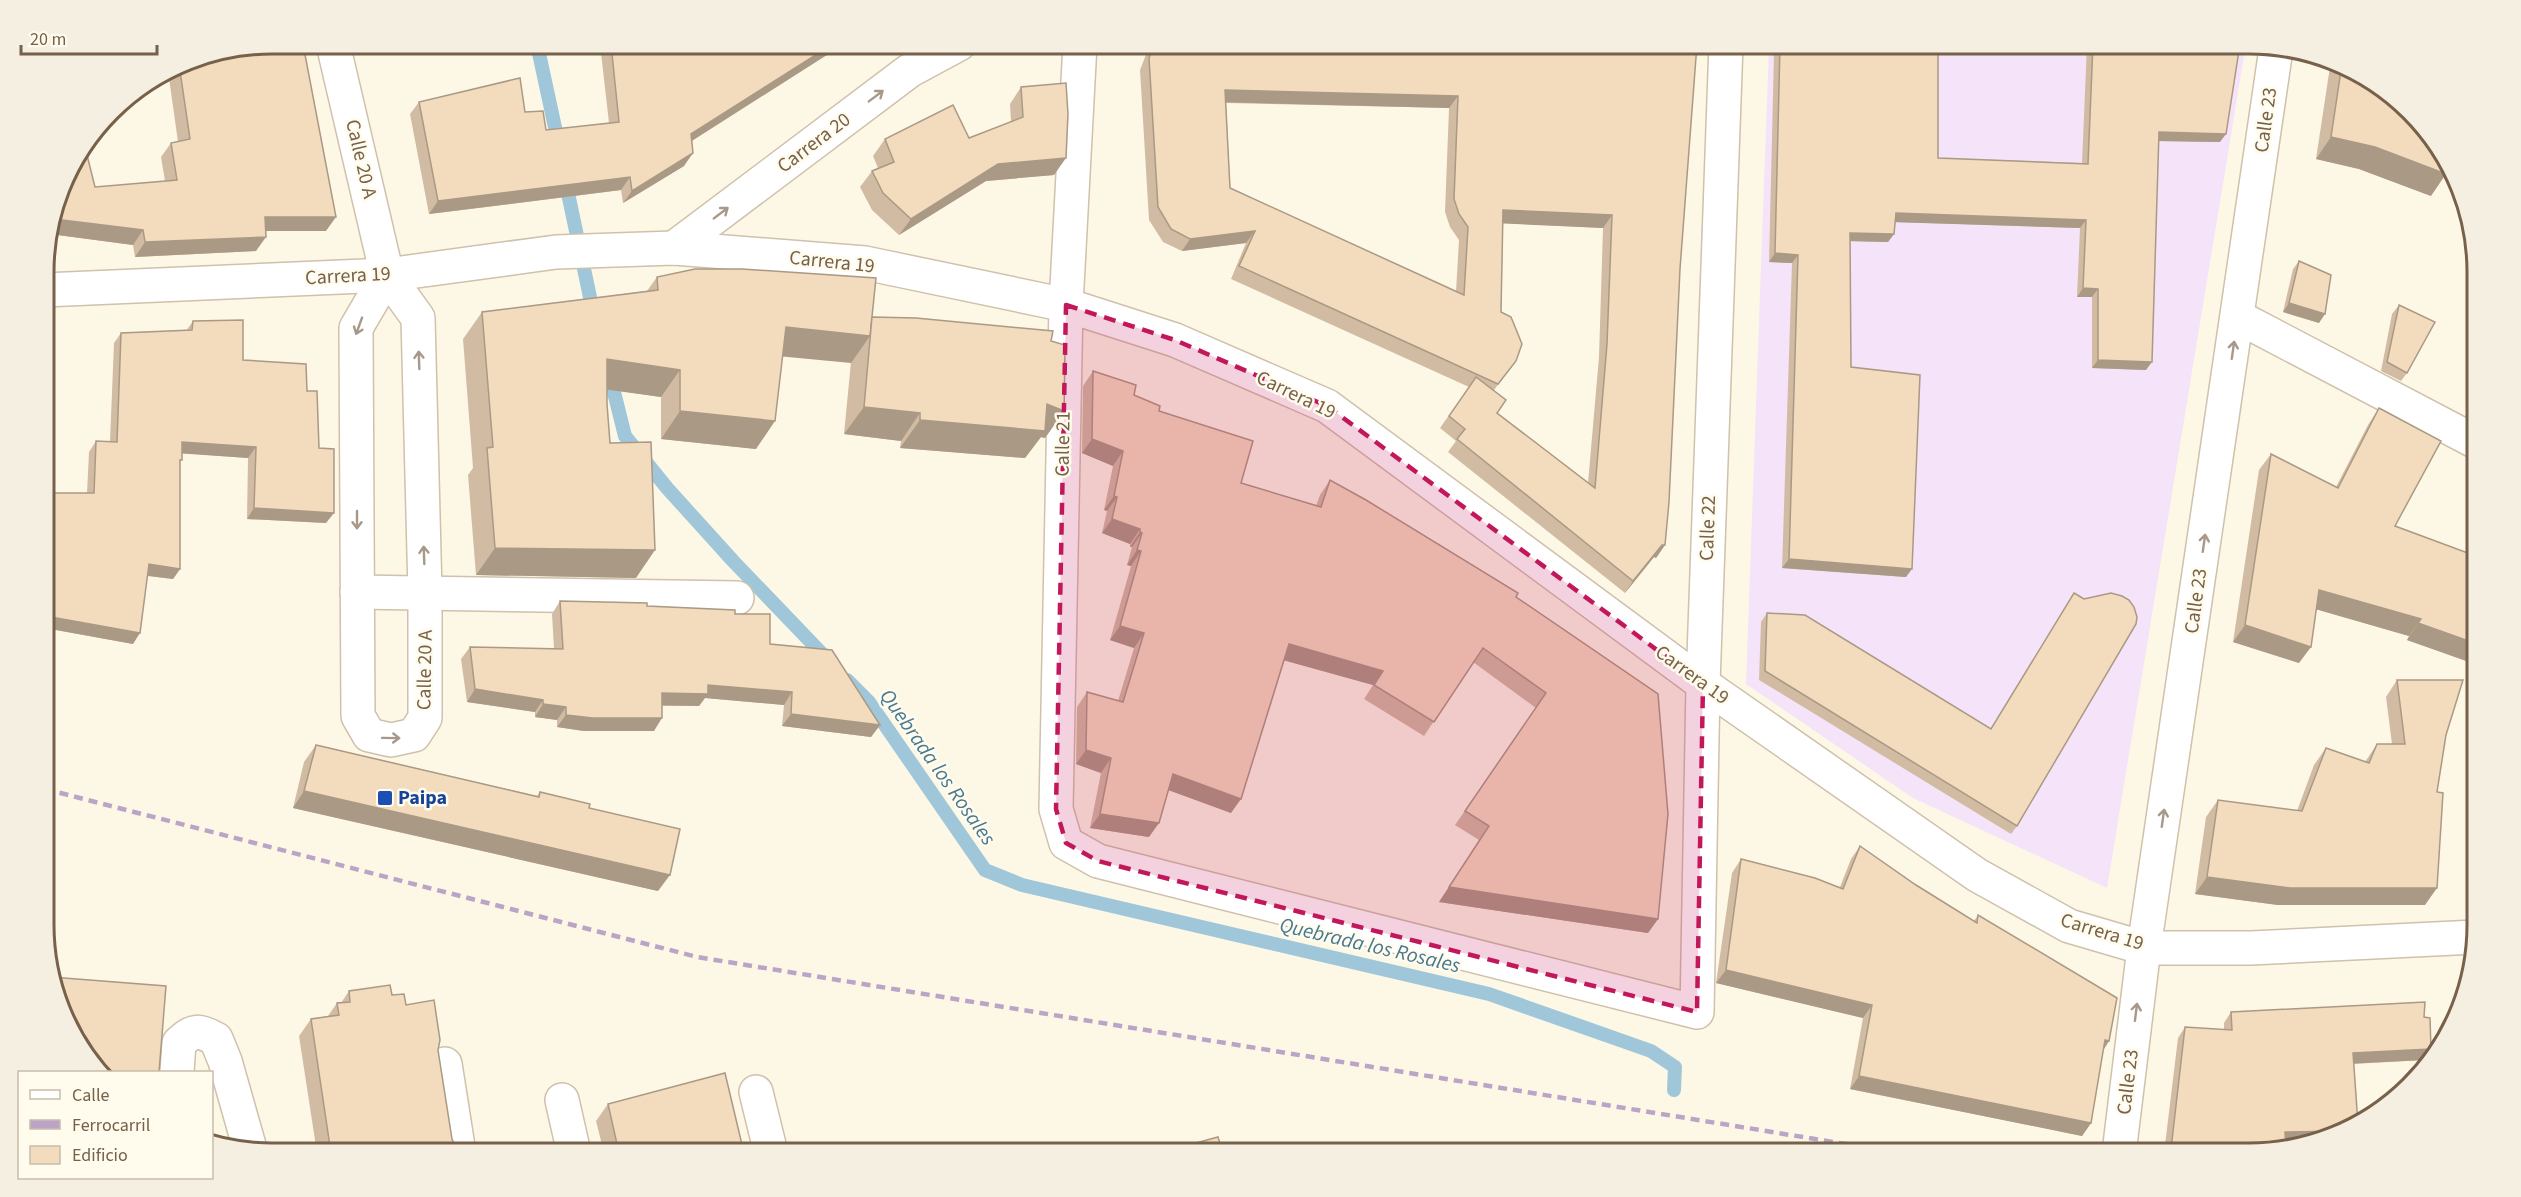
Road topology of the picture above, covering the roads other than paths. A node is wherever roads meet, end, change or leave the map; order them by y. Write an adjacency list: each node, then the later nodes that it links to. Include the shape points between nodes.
1 (335, 54): 7 (street, Calle 20 A)
2 (940, 54): 6 (street, Carrera 20, one-way to 2, via 909,71)
3 (1079, 54): 9 (street, Calle 21)
4 (1726, 54): 15 (street, Calle 22)
5 (2275, 56): 10 (street, Calle 23)
6 (660, 248): 7 (street, Carrera 19, via 556,252); 9 (street, Carrera 19, via 865,263)
7 (387, 275): 8 (street, Carrera 19); 12 (street, Calle 20 A, one-way to 12, via 356,328); 13 (street, Calle 20 A, one-way to 7, via 418,318)
8 (54, 290)
9 (1066, 305): 15 (street, Carrera 19, via 1175,340 1327,406); 18 (street, Calle 21, via 1056,809 1066,843 1098,861)
10 (2238, 317): 11 (street); 17 (street, Calle 23, one-way to 10)
11 (2467, 437)
12 (357, 592): 13 (street); 13 (street, Calle 20 A, one-way to 13, via 358,716 369,735 391,740 414,735 425,718)
13 (425, 593): 14 (street)
14 (737, 598)
15 (1702, 684): 17 (street, Carrera 19, via 1977,875 2069,926); 18 (street, Calle 22)
16 (2467, 937): 17 (street, Carrera 19, via 2251,948)
17 (2144, 948): 27 (street, Calle 23, one-way to 17)
18 (1697, 1012)
19 (445, 1065): 24 (street)
20 (177, 1071): 23 (street, via 179,1043 190,1033 202,1032 216,1039)
21 (756, 1092): 26 (street)
22 (562, 1100): 25 (street)
23 (248, 1142)
24 (457, 1143)
25 (572, 1143)
26 (769, 1143)
27 (2120, 1143)

